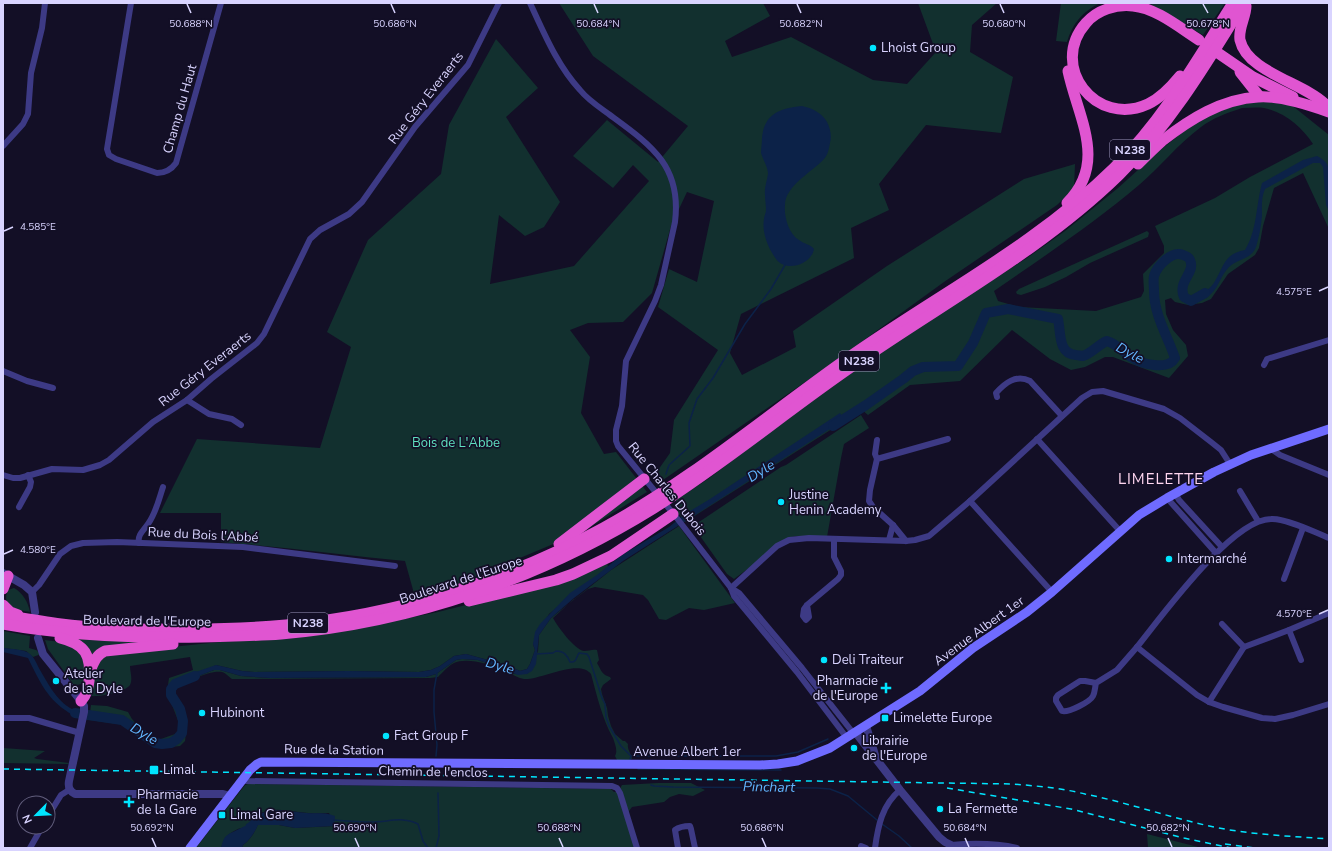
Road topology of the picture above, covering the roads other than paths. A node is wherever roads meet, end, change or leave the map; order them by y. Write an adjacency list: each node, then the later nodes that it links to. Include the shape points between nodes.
1 (45, 3): 16 (street, via 32,73 28,114 23,124)
2 (131, 3): 3 (street, Champ du Haut, via 107,149 109,155 116,159 161,173 170,170 176,163)
3 (221, 3)
4 (499, 3): 24 (street, Rue Géry Everaerts, via 468,65 415,127 362,202 349,214 312,236 260,341)
5 (530, 3): 38 (street, Rue Charles Dubois, via 558,60 573,82 595,105 634,133 655,152 669,172 675,193 675,222 661,285 626,361 622,406 616,430 618,446)
6 (1108, 3): 18 (highway, via 1097,7 1079,22 1069,44 1067,68 1088,139 1088,165 1080,187)
7 (1144, 3): 10 (highway, via 1200,39 1157,14 1133,6 1108,8 1089,19 1081,28 1073,48 1074,72 1080,85 1089,95 1111,108 1138,108 1150,104 1161,96 1185,69)
8 (1233, 3): 10 (highway, N238)
9 (1245, 3): 14 (highway, via 1240,39 1249,56 1256,63 1319,98); 17 (highway, N238, via 1183,99)
10 (1198, 60): 18 (highway, N238, via 1152,125 1116,166)
11 (1233, 62): 12 (highway); 13 (highway, via 1253,77); 14 (highway, via 1220,51 1289,90)
12 (1259, 96): 13 (highway, via 1287,99); 17 (highway, via 1223,104 1195,118 1161,142 1132,168)
13 (1312, 106): 14 (highway); 15 (highway)
14 (1328, 107)
15 (1329, 119)
16 (3, 146)
17 (1122, 173): 41 (highway, N238, via 1050,233 855,364 719,464)
18 (1046, 226): 41 (highway, N238, via 849,357 713,457)
19 (1329, 340): 20 (street, via 1264,357)
20 (1264, 365)
21 (3, 371): 22 (street)
22 (53, 388)
23 (997, 398): 25 (street, via 996,392 1006,383 1025,379 1030,381)
24 (187, 400): 26 (street, via 208,414 232,419); 36 (street, Rue Géry Everaerts, via 153,422 100,465 83,470 52,469)
25 (1062, 416): 29 (street); 34 (street, via 1085,396 1103,391 1164,409 1180,418 1221,450)
26 (241, 425)
27 (1329, 428): 31 (main road, Avenue Albert 1er)
28 (948, 439): 33 (street)
29 (1038, 439): 43 (street); 50 (street)
30 (877, 440): 33 (street)
31 (1275, 446): 32 (street); 32 (street, via 1276,453); 34 (main road, Avenue Albert 1er)
32 (1285, 457): 37 (street)
33 (877, 459): 48 (street, via 869,501)
34 (1230, 464): 42 (main road, Avenue Albert 1er)
35 (3, 475): 36 (street, Rue Géry Everaerts, via 13,478)
36 (28, 475): 45 (street, via 30,487)
37 (1329, 475)
38 (644, 479): 46 (street, Rue Charles Dubois); 58 (highway, via 562,543 533,557)
39 (163, 487): 55 (street, via 152,519 139,535)
40 (1240, 491): 47 (street)
41 (671, 492): 44 (highway, N238)
42 (1171, 496): 50 (main road, Avenue Albert 1er, via 1138,516); 56 (street, via 1187,509); 57 (street)
43 (970, 501): 54 (street, via 929,536); 65 (street)
44 (649, 506): 58 (highway, Boulevard de l'Europe / N238); 66 (highway, Boulevard de l'Europe / N238, via 568,556)
45 (18, 507)
46 (675, 516): 62 (street, Rue Charles Dubois); 66 (highway, via 611,556 573,574 452,605)
47 (1258, 521): 49 (street, via 1280,519); 56 (street)
48 (893, 525): 53 (street); 54 (street)
49 (1303, 528): 51 (street); 61 (street)
50 (1120, 531): 65 (main road, Avenue Albert 1er)
51 (1329, 538)
52 (834, 539): 53 (street); 62 (street, via 798,539 784,542); 68 (street, via 834,557 841,575)
53 (889, 540): 54 (street)
54 (906, 541)
55 (139, 543): 59 (street, Rue du Bois l'Abbé, via 266,549); 64 (street, Rue du Bois l'Abbé, via 83,543 71,546 57,558)
56 (1222, 547): 57 (street)
57 (1216, 553): 77 (street)
58 (526, 565): 71 (highway, Boulevard de l'Europe / N238, via 462,588 400,606 360,615 285,626 116,629 73,625)
59 (395, 566)
60 (6, 574): 63 (highway); 64 (street)
61 (1284, 579)
62 (731, 588): 80 (street, Rue Charles Dubois, via 739,593)
63 (3, 589)
64 (32, 592): 71 (street)
65 (1052, 592): 89 (main road, Avenue Albert 1er, via 973,648 926,686)
66 (444, 603): 76 (highway, Boulevard de l'Europe / N238, via 362,623 318,630 259,636)
67 (3, 605): 71 (highway, via 10,612)
68 (807, 605)
69 (1329, 613): 74 (street)
70 (3, 615): 71 (highway, Boulevard de l'Europe / N238)
71 (30, 616)
72 (3, 624): 75 (highway, Boulevard de l'Europe / N238)
73 (1222, 624): 78 (street)
74 (1289, 630): 78 (street); 79 (street)
75 (42, 634): 76 (highway, Boulevard de l'Europe / N238); 81 (highway, via 83,648 87,654); 83 (street, via 44,654)
76 (186, 637): 81 (highway, via 178,643 105,651 96,657)
77 (1137, 647): 82 (street, via 1117,670); 85 (street)
78 (1244, 647): 85 (street)
79 (1301, 660)
80 (799, 670): 84 (street, Rue Charles Dubois); 87 (street, Rue Charles Dubois)
81 (90, 671): 83 (highway, via 86,696)
82 (1096, 683): 82 (street, via 1080,681 1058,695 1056,701 1062,711 1068,712 1089,700 1093,696)
83 (82, 701): 90 (street, via 84,706)
84 (829, 702): 87 (street); 91 (street, Rue Charles Dubois)
85 (1209, 702): 86 (street, via 1255,716 1275,719)
86 (1329, 704)
87 (823, 707): 91 (street, Rue Charles Dubois)
88 (3, 718): 90 (street, via 29,718)
89 (866, 726): 91 (main road, Avenue Albert 1er); 92 (street)
90 (80, 733): 95 (street)
91 (852, 735): 92 (street); 93 (main road, Avenue Albert 1er, via 815,755 778,764)
92 (877, 760): 96 (street)
93 (615, 764): 94 (main road, Rue de la Station, via 267,762 257,764)
94 (243, 779): 97 (main road, Rue de la Station); 103 (street, Chemin de l'enclos, via 615,787 620,793)
95 (69, 790): 97 (street, via 75,794); 98 (street, via 61,794)
96 (900, 790): 100 (street, via 941,839); 106 (street, via 890,799 881,819)
97 (230, 796): 102 (main road, Rue de la Station)
98 (56, 802)
99 (38, 835): 101 (street)
100 (950, 846): 107 (street, via 979,843)
101 (33, 847)
102 (190, 848)
103 (637, 848)
104 (678, 848): 105 (street, via 675,830 690,826)
105 (695, 848)
106 (875, 848)
107 (1017, 848)

